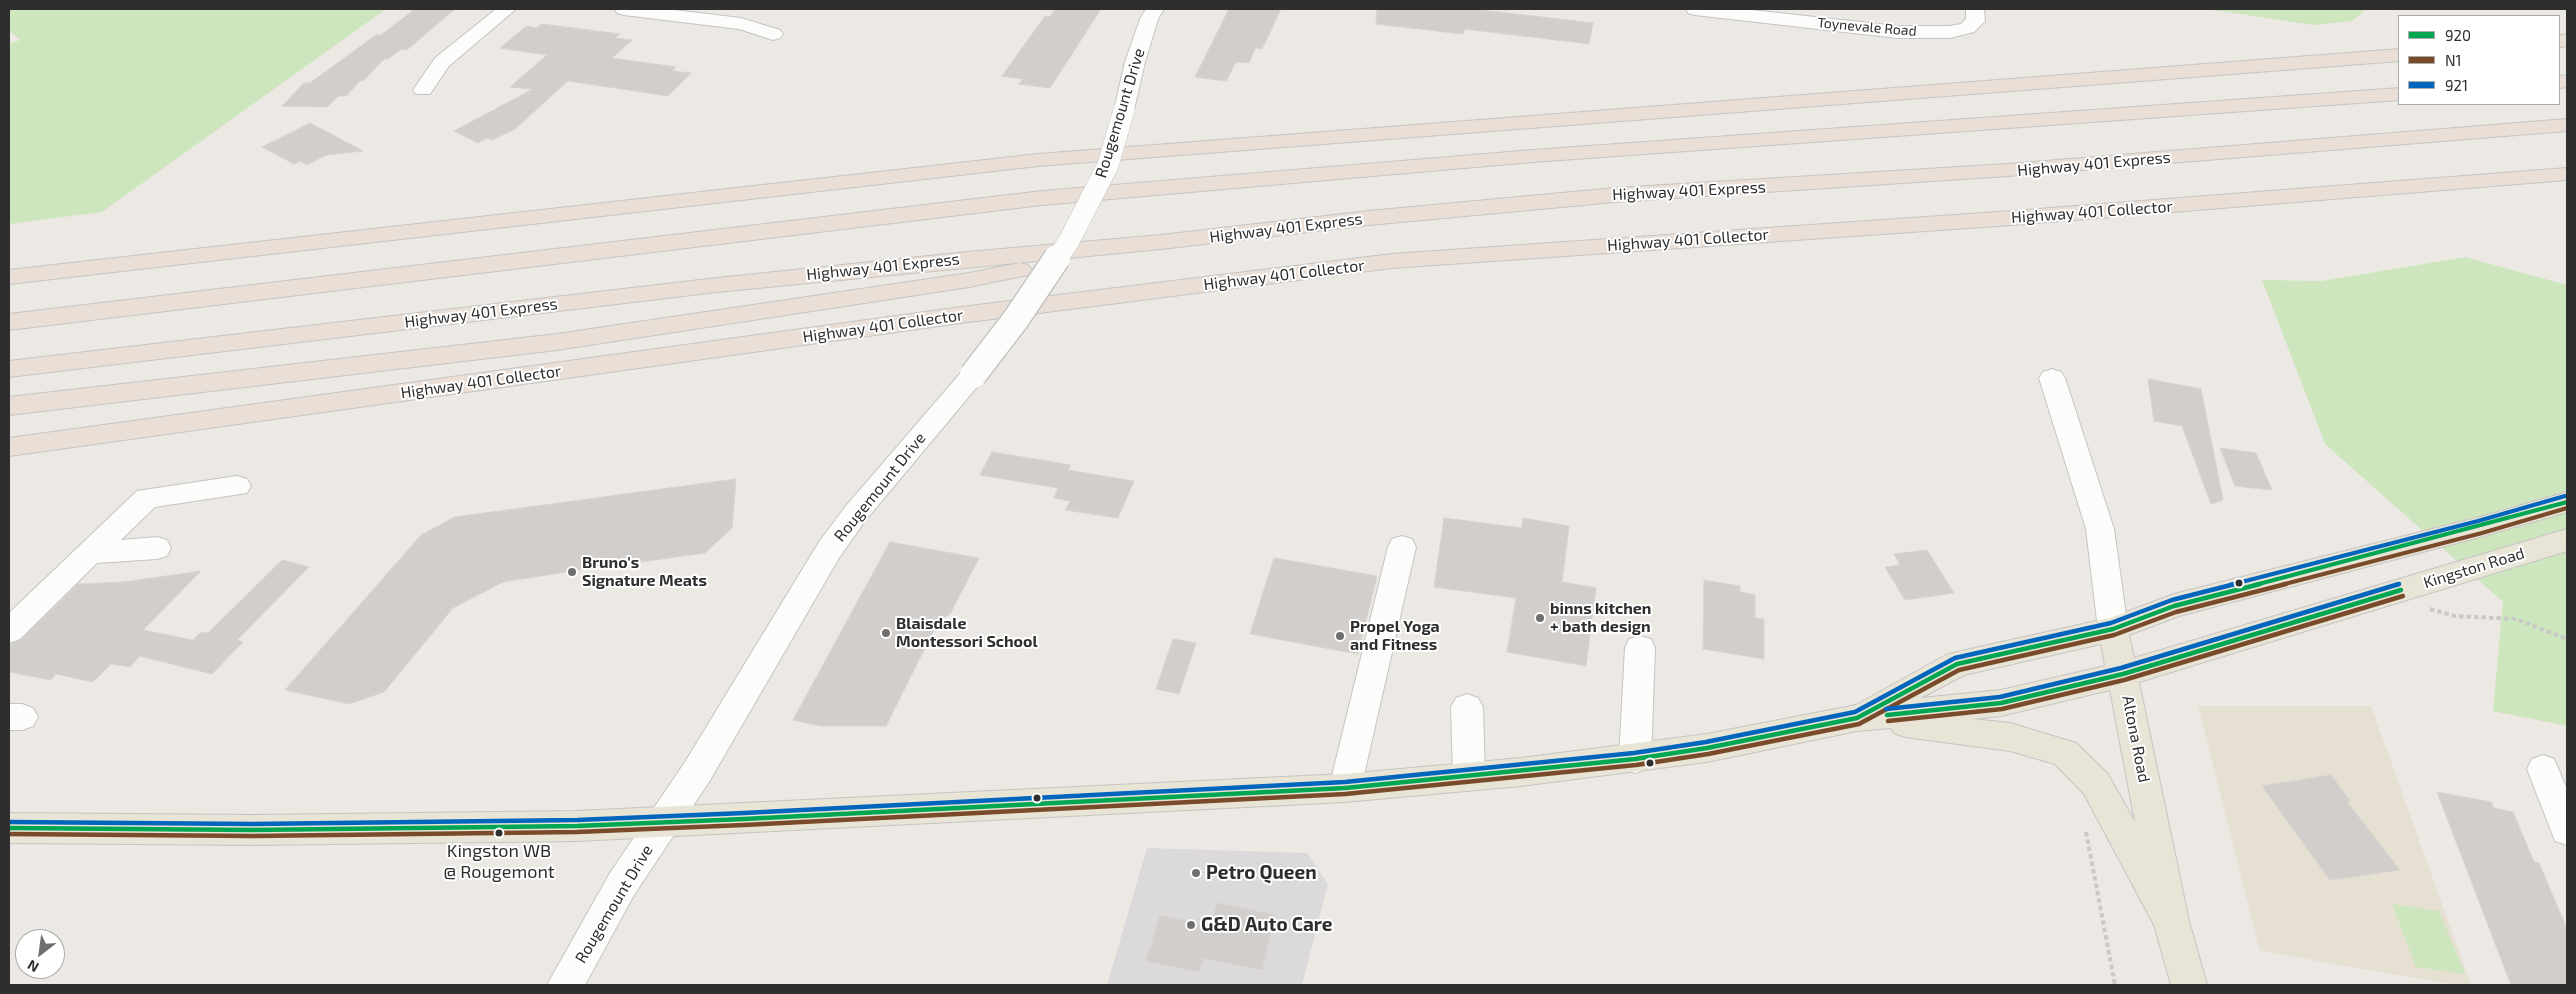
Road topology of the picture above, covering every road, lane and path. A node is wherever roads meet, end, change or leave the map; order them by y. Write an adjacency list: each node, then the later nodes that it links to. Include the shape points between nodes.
1 (507, 9): 8 (street, via 442,62)
2 (624, 9): 6 (street, via 741,24)
3 (1155, 9): 37 (street, Rougemount Drive, bridge, via 1135,62 1108,164 1069,241 973,375 855,514 829,550 698,772)
4 (1695, 9): 5 (street, Toynevale Road, via 1897,32 1950,32 1967,28 1976,22)
5 (1975, 9)
6 (773, 34)
7 (2398, 55): 13 (highway, via 1038,160)
8 (422, 90)
9 (2398, 94): 14 (highway, via 1533,156 1042,198)
10 (2567, 125): 12 (highway, Highway 401 Express, via 2008,170 1615,195)
11 (2567, 174): 18 (highway, Highway 401 Collector, via 1392,261 961,315)
12 (1161, 242): 15 (highway, Highway 401 Express, via 717,285); 17 (highway, via 970,280 557,342)
13 (9, 277)
14 (9, 322)
15 (9, 369)
16 (2052, 378): 26 (street, Altona Road, via 2100,529)
17 (9, 406)
18 (9, 447)
19 (238, 486): 24 (street, via 148,498)
20 (2567, 502): 26 (main road, Kingston Road, via 2174,606)
21 (2567, 540): 30 (main road, Kingston Road)
22 (1402, 547): 36 (street)
23 (157, 548): 24 (street)
24 (90, 553): 27 (street)
25 (2422, 607): 28 (path, via 2455,616 2516,619)
26 (2113, 628): 30 (main road, Altona Road); 32 (main road, Kingston Road, via 1957,664)
27 (9, 631)
28 (2567, 639)
29 (1640, 648): 33 (street)
30 (2123, 674): 32 (main road, Kingston Road, via 2001,703); 41 (main road, Altona Road)
31 (1467, 706): 35 (street)
32 (1857, 718): 33 (main road, Kingston Road); 41 (main road, via 2010,736 2065,753 2096,784)
33 (1635, 759): 35 (main road, Kingston Road)
34 (2543, 769): 40 (street)
35 (1469, 778): 36 (main road, Kingston Road)
36 (1345, 788): 37 (main road, Kingston Road)
37 (664, 823): 38 (main road, Kingston Road, via 253,830); 42 (street, Rougemount Drive, via 622,884)
38 (9, 828)
39 (2086, 830): 43 (path)
40 (2567, 830)
41 (2171, 921): 44 (main road, Altona Road)
42 (565, 985)
43 (2115, 985)
44 (2189, 985)

